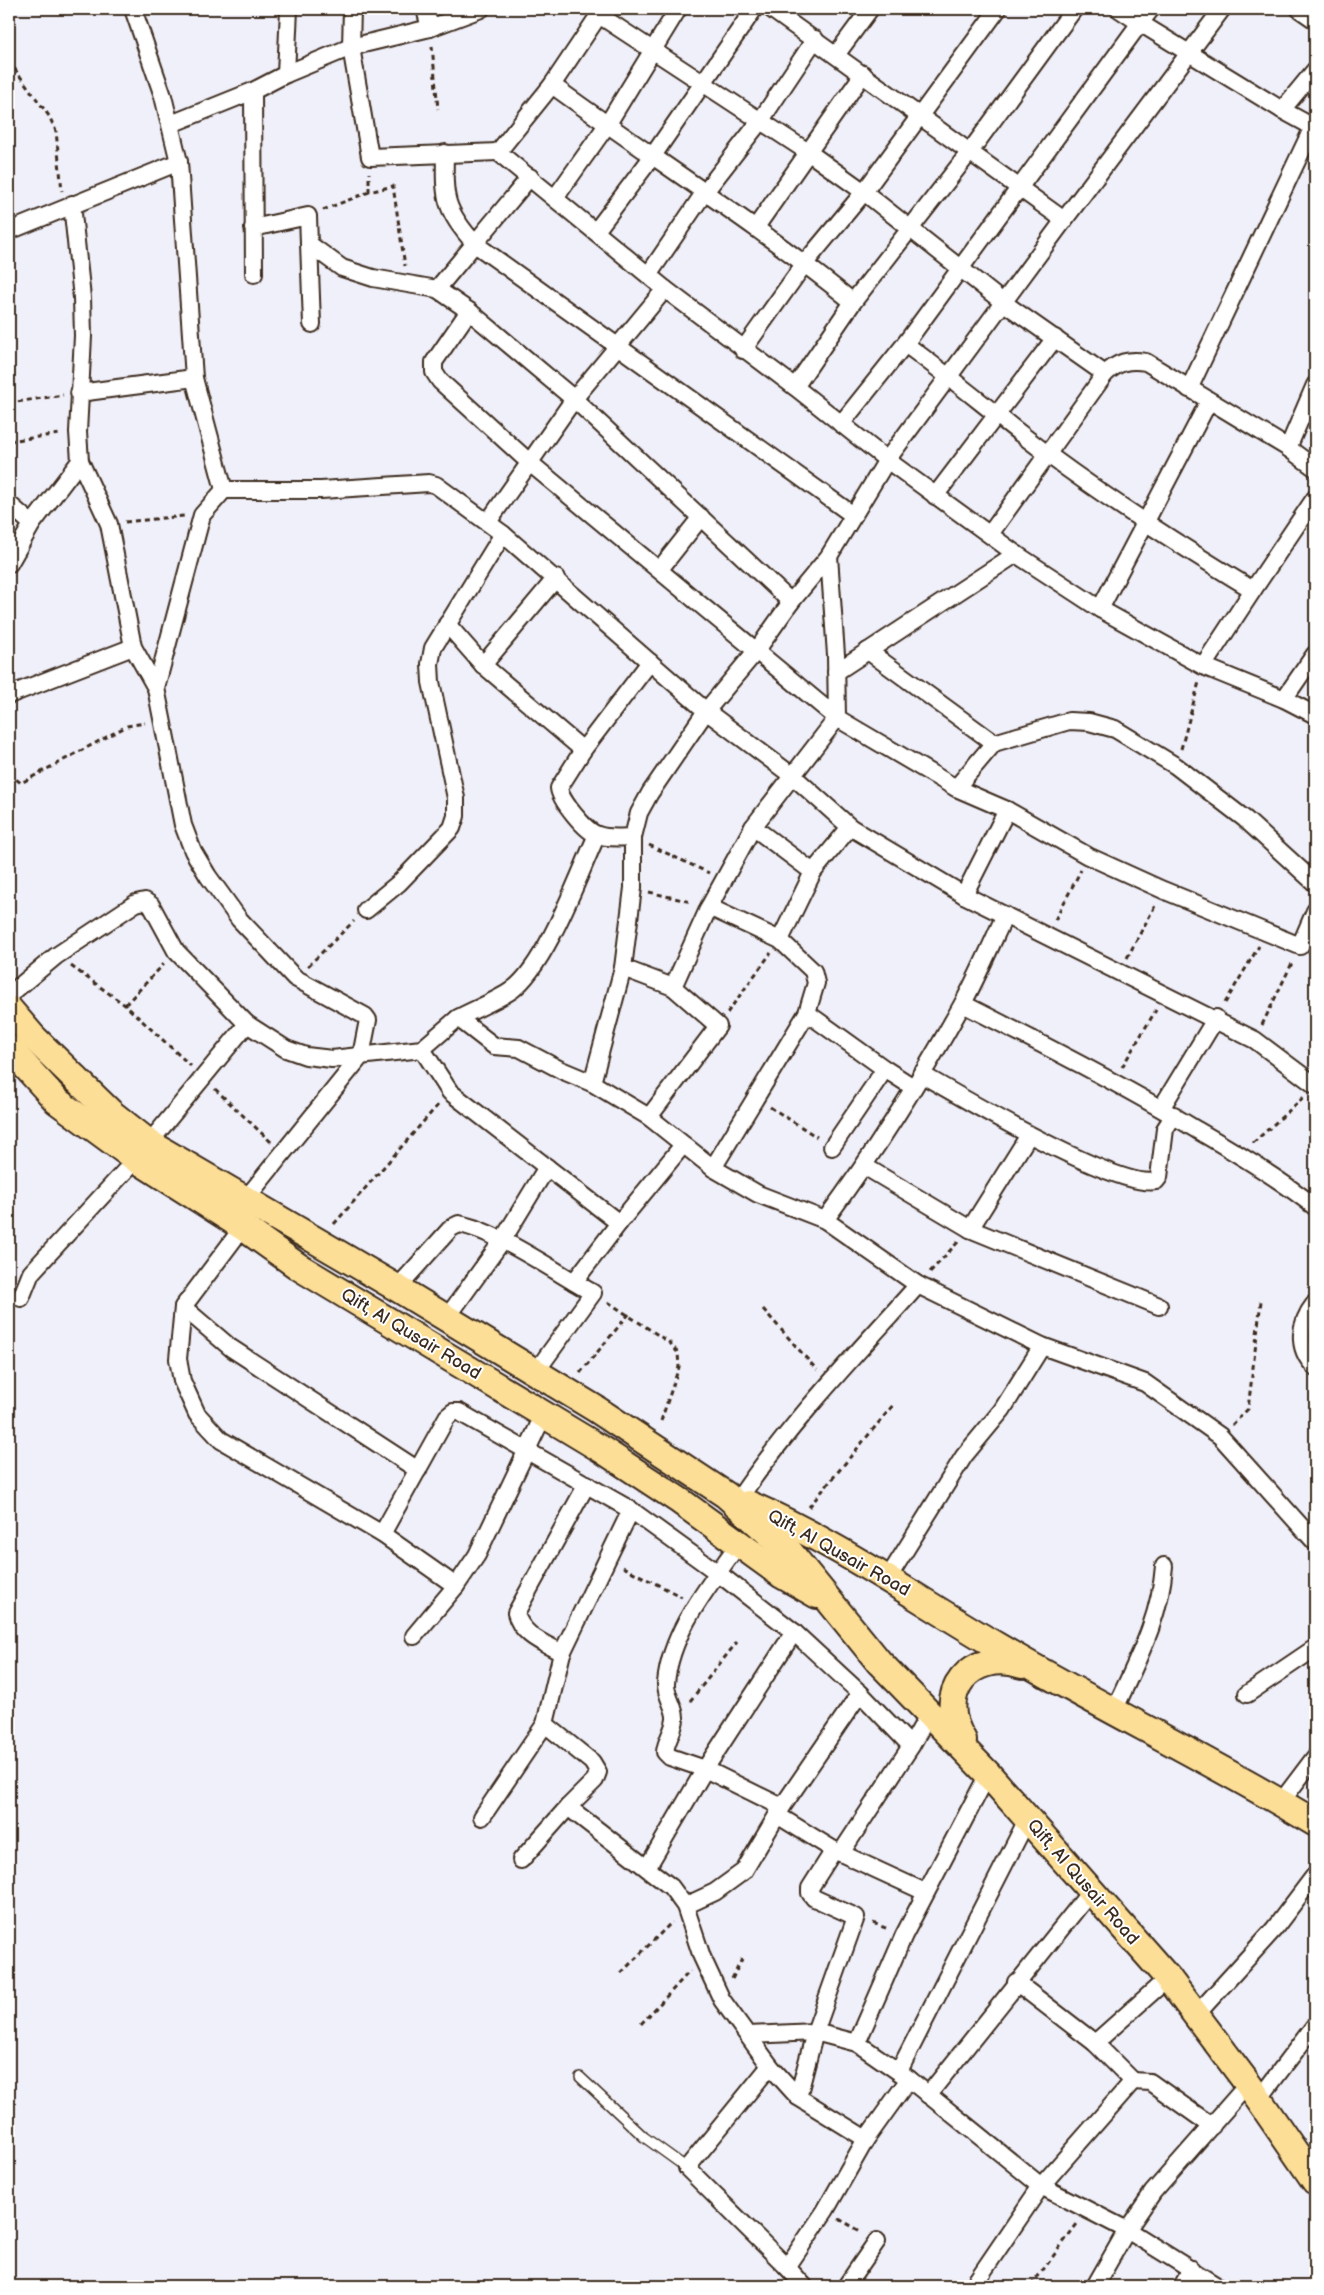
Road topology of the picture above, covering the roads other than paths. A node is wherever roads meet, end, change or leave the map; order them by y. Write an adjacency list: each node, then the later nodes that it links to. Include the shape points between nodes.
1 (133, 9): 34 (street)
2 (289, 9): 26 (street)
3 (352, 9): 21 (street)
4 (425, 9): 19 (street)
5 (481, 9): 19 (street)
6 (678, 9): 22 (street)
7 (754, 9): 28 (street)
8 (771, 9): 20 (street)
9 (870, 9): 23 (street)
10 (998, 9): 32 (street)
11 (1074, 9): 40 (street)
12 (1119, 9): 18 (street)
13 (1151, 9): 18 (street)
14 (1222, 9): 24 (street)
15 (1299, 9): 17 (street)
16 (601, 12): 22 (street); 29 (street)
17 (1315, 20)
18 (1140, 23): 24 (street); 44 (street)
19 (430, 28): 21 (street)
20 (815, 39): 23 (street); 33 (street)
21 (351, 47): 26 (street); 39 (street, via 370,157)
22 (652, 52): 28 (street); 35 (street)
23 (836, 54): 27 (street)
24 (1188, 54): 31 (street); 49 (street)
25 (1315, 70): 31 (street)
26 (286, 74): 30 (street)
27 (863, 74): 32 (street); 38 (street)
28 (703, 84): 33 (street); 41 (street)
29 (552, 85): 35 (street); 37 (street)
30 (253, 92): 34 (street); 51 (street)
31 (1282, 110): 36 (street)
32 (920, 115): 40 (street); 45 (street)
33 (761, 120): 38 (street); 46 (street)
34 (171, 124): 42 (street)
35 (607, 125): 41 (street); 47 (street)
36 (1314, 127): 76 (street)
37 (498, 152): 39 (street); 43 (street)
38 (808, 152): 45 (street); 50 (street)
39 (445, 153): 56 (street, via 444,188 448,204 456,222)
40 (969, 153): 44 (street); 52 (street)
41 (652, 157): 46 (street); 54 (street)
42 (179, 162): 48 (street); 73 (street)
43 (530, 177): 47 (street); 56 (street)
44 (1019, 189): 49 (street); 58 (street)
45 (864, 192): 52 (street); 57 (street)
46 (704, 193): 50 (street); 60 (street)
47 (555, 198): 54 (street)
48 (68, 206): 53 (street); 77 (street, via 82,298)
49 (1064, 220): 64 (street)
50 (756, 227): 57 (street)
51 (253, 228): 55 (street, via 308,216); 59 (street)
52 (908, 228): 58 (street); 63 (street)
53 (9, 231)
54 (596, 231): 60 (street)
55 (309, 244): 61 (street, via 342,268 373,278); 66 (street)
56 (475, 244): 61 (street); 69 (street)
57 (805, 263): 63 (street); 70 (street)
58 (959, 269): 64 (street); 68 (street)
59 (254, 274)
60 (649, 274): 62 (street)
61 (437, 289): 65 (street)
62 (665, 289): 69 (street); 70 (street)
63 (853, 302): 75 (street)
64 (1004, 303): 67 (street); 72 (street)
65 (469, 311): 78 (street); 86 (street, via 434,362 434,372)
66 (312, 324)
67 (1054, 338): 71 (street); 80 (street)
68 (905, 344): 72 (street); 81 (street)
69 (618, 348): 78 (street); 92 (street)
70 (743, 350): 75 (street)
71 (1105, 374): 76 (street, via 1116,364 1131,360 1146,362); 83 (street)
72 (949, 375): 80 (street); 84 (street)
73 (194, 378): 77 (street); 88 (street)
74 (1315, 385): 82 (street)
75 (795, 387): 81 (street)
76 (1189, 389): 79 (street)
77 (79, 393): 85 (street)
78 (574, 399): 86 (street); 93 (street)
79 (1209, 401): 82 (street); 96 (street)
80 (998, 414): 83 (street); 89 (street)
81 (842, 424): 84 (street)
82 (1288, 448): 87 (street)
83 (1048, 455): 96 (street); 98 (street)
84 (887, 460): 89 (street); 92 (street)
85 (80, 461): 95 (street); 108 (street, via 109,524)
86 (530, 463): 94 (street); 102 (street)
87 (1315, 468)
88 (224, 490): 94 (street, via 321,490 429,483); 116 (street, via 202,515)
89 (936, 496): 98 (street)
90 (1315, 498): 104 (street)
91 (9, 504): 95 (street)
92 (853, 515): 100 (street)
93 (701, 517): 102 (street); 105 (street)
94 (488, 522): 97 (street)
95 (32, 524): 101 (street)
96 (1146, 524): 104 (street); 106 (street)
97 (503, 534): 103 (street); 107 (street)
98 (990, 534): 99 (street)
99 (1016, 554): 106 (street); 110 (street)
100 (829, 556): 105 (street); 115 (street)
101 (9, 564)
102 (660, 569): 109 (street)
103 (556, 578): 112 (street); 113 (street)
104 (1253, 590): 114 (street)
105 (791, 602): 109 (street)
106 (1100, 609): 114 (street)
107 (446, 624): 113 (street); 135 (street, via 433,648 430,664 456,798 456,816 452,828 413,869)
108 (132, 647): 116 (street); 117 (street)
109 (757, 650): 119 (street); 121 (street)
110 (868, 651): 115 (street); 122 (street)
111 (1315, 654): 118 (street)
112 (650, 662): 119 (street); 123 (street)
113 (483, 665): 123 (street)
114 (1203, 666): 118 (street)
115 (836, 672): 121 (street)
116 (156, 688): 150 (street, via 184,825 193,851 239,919 295,978 367,1018)
117 (10, 693)
118 (1284, 699): 120 (street)
119 (706, 711): 124 (street); 130 (street, via 650,793 639,813)
120 (1315, 715)
121 (837, 718): 124 (street); 125 (street)
122 (994, 743): 125 (street); 132 (street, via 1069,721 1115,729 1176,766 1245,818)
123 (583, 750): 129 (street, via 558,788 567,808)
124 (794, 777): 127 (street); 128 (street)
125 (956, 788): 126 (street)
126 (1007, 810): 133 (street); 136 (street, via 1088,856 1300,946)
127 (753, 827): 131 (street); 134 (street)
128 (850, 827): 131 (street); 133 (street)
129 (597, 835): 130 (street); 145 (street, via 531,970 512,989)
130 (634, 837): 139 (street, via 633,888)
131 (813, 872): 138 (street)
132 (1315, 883)
133 (964, 895): 137 (street)
134 (709, 907): 138 (street); 140 (street)
135 (366, 910)
136 (1315, 911)
137 (1005, 915): 142 (street); 146 (street)
138 (780, 940): 144 (street, via 816,977)
139 (623, 968): 140 (street); 153 (street)
140 (673, 987): 156 (street, via 718,1026)
141 (9, 995): 147 (street, via 56,956 136,903 145,901 151,905 176,951)
142 (963, 1004): 152 (street); 155 (street)
143 (9, 1009): 160 (main road, Qift, Al Qusair Road, via 111,1113)
144 (807, 1013): 151 (street); 163 (street)
145 (458, 1018): 149 (street); 153 (street, via 494,1046 520,1048)
146 (1216, 1018): 154 (street, via 1255,1040); 155 (street)
147 (248, 1024): 150 (street, via 286,1049 306,1056 332,1059); 160 (street)
148 (9, 1048): 160 (main road, Qift, Al Qusair Road, via 57,1101)
149 (422, 1049): 150 (street); 162 (street, via 450,1092)
150 (361, 1056): 164 (street)
151 (885, 1069): 152 (street); 159 (street)
152 (917, 1080): 157 (street); 161 (street)
153 (592, 1083): 156 (street)
154 (1312, 1089)
155 (1168, 1111): 157 (street, via 1159,1177 1151,1182 1110,1171); 165 (street)
156 (649, 1117): 158 (street)
157 (1029, 1135): 169 (street)
158 (683, 1145): 163 (street); 167 (street)
159 (832, 1147)
160 (142, 1151): 164 (main road, Qift, Al Qusair Road); 168 (main road, Qift, Al Qusair Road); 174 (street, via 31,1273)
161 (864, 1166): 166 (street); 169 (street)
162 (547, 1167): 167 (street); 170 (street)
163 (713, 1168): 166 (street, via 758,1194)
164 (245, 1200): 173 (main road, Qift, Al Qusair Road)
165 (1315, 1205)
166 (824, 1220): 172 (street)
167 (619, 1222): 171 (street)
168 (243, 1227): 177 (street); 182 (main road, Qift, Al Qusair Road, via 299,1267)
169 (970, 1229): 176 (street)
170 (502, 1241): 171 (street); 173 (street, via 459,1224 451,1228); 178 (street)
171 (574, 1282): 181 (street, via 593,1293)
172 (918, 1285): 179 (street); 186 (street)
173 (397, 1288): 178 (main road, Qift, Al Qusair Road)
174 (21, 1298)
175 (1315, 1303): 180 (street, via 1303,1324 1301,1337 1302,1347)
176 (1159, 1306)
177 (183, 1307): 184 (street, via 231,1348); 188 (street, via 178,1359 182,1382 197,1414 221,1440)
178 (446, 1319): 181 (main road, Qift, Al Qusair Road)
179 (1042, 1346): 189 (street, via 1145,1383 1220,1436); 193 (street, via 1002,1410 964,1456)
180 (1315, 1367)
181 (535, 1373): 186 (main road, Qift, Al Qusair Road)
182 (544, 1414): 183 (street); 190 (main road, Qift, Al Qusair Road)
183 (527, 1450): 184 (street, via 468,1416 453,1412 447,1417); 185 (street); 194 (street, via 477,1555)
184 (418, 1470): 188 (street)
185 (587, 1484): 187 (street); 199 (street, via 516,1613 518,1623 526,1633)
186 (732, 1498): 193 (main road, Qift, Al Qusair Road, via 794,1525); 195 (main road, Qift, Al Qusair Road, via 788,1550)
187 (631, 1510): 192 (street); 199 (street)
188 (382, 1534): 194 (street)
189 (1315, 1542)
190 (739, 1543): 192 (street); 195 (main road, Qift, Al Qusair Road, via 782,1575)
191 (1164, 1566): 203 (street, via 1156,1616)
192 (718, 1574): 196 (street); 209 (street, via 675,1644 665,1685 675,1719 665,1752 670,1757)
193 (888, 1578): 200 (main road, Qift, Al Qusair Road, via 998,1647)
194 (456, 1586): 197 (street)
195 (828, 1601): 204 (main road, Qift, Al Qusair Road, via 880,1662)
196 (794, 1632): 201 (street); 209 (street)
197 (414, 1636)
198 (1315, 1648): 202 (street)
199 (562, 1654): 205 (street)
200 (1047, 1673): 203 (main road, Qift, Al Qusair Road); 208 (main road, via 1007,1660 984,1663 966,1674 953,1693 951,1715 958,1734)
201 (860, 1693): 206 (street); 212 (street)
202 (1247, 1694)
203 (1114, 1711): 210 (main road, Qift, Al Qusair Road)
204 (930, 1712): 206 (street); 208 (main road, Qift, Al Qusair Road)
205 (545, 1724): 211 (street, via 592,1762 598,1772 595,1780); 213 (street)
206 (911, 1746): 216 (street)
207 (1315, 1757): 210 (street)
208 (982, 1767): 214 (main road, Qift, Al Qusair Road); 221 (street)
209 (705, 1769): 212 (street); 218 (street)
210 (1281, 1802): 215 (main road, Qift, Al Qusair Road)
211 (568, 1807): 217 (street); 218 (street)
212 (779, 1811): 216 (street); 222 (street, via 744,1870 715,1892)
213 (482, 1816)
214 (1028, 1818): 220 (main road, Qift, Al Qusair Road); 232 (street)
215 (1315, 1823)
216 (838, 1851): 221 (street); 227 (street, via 810,1888 810,1893 814,1898 856,1917)
217 (521, 1860)
218 (647, 1868): 222 (street, via 671,1887)
219 (1315, 1875): 225 (street, via 1274,1929)
220 (1091, 1891): 223 (main road, Qift, Al Qusair Road); 224 (street)
221 (925, 1892): 230 (street)
222 (685, 1906): 228 (street, via 702,1957 722,2000)
223 (1168, 1978): 225 (main road, Qift, Al Qusair Road); 229 (street)
224 (1016, 1982): 229 (street); 236 (street)
225 (1196, 2015): 235 (main road, Qift, Al Qusair Road)
226 (1315, 2025): 235 (street)
227 (815, 2032): 228 (street); 230 (street); 237 (street)
228 (748, 2035): 231 (street)
229 (1096, 2042): 234 (street)
230 (857, 2043): 232 (street)
231 (770, 2066): 237 (street); 240 (street)
232 (904, 2075): 236 (street); 239 (street)
233 (580, 2077): 240 (lane, via 644,2137)
234 (1133, 2081): 238 (street, via 1150,2082); 242 (street)
235 (1253, 2092): 238 (street); 241 (main road, Qift, Al Qusair Road)
236 (928, 2095): 242 (street)
237 (798, 2096): 239 (street)
238 (1212, 2126): 243 (street, via 1153,2192)
239 (866, 2139): 245 (street, via 826,2211)
240 (687, 2168): 245 (street)
241 (1315, 2181)
242 (1041, 2186): 243 (street); 249 (street)
243 (1127, 2230): 246 (street); 250 (street)
244 (877, 2241): 248 (street)
245 (787, 2267): 247 (street)
246 (1192, 2269): 251 (street); 252 (street)
247 (804, 2286)
248 (846, 2286)
249 (973, 2286)
250 (1095, 2286)
251 (1182, 2286)
252 (1217, 2286)

